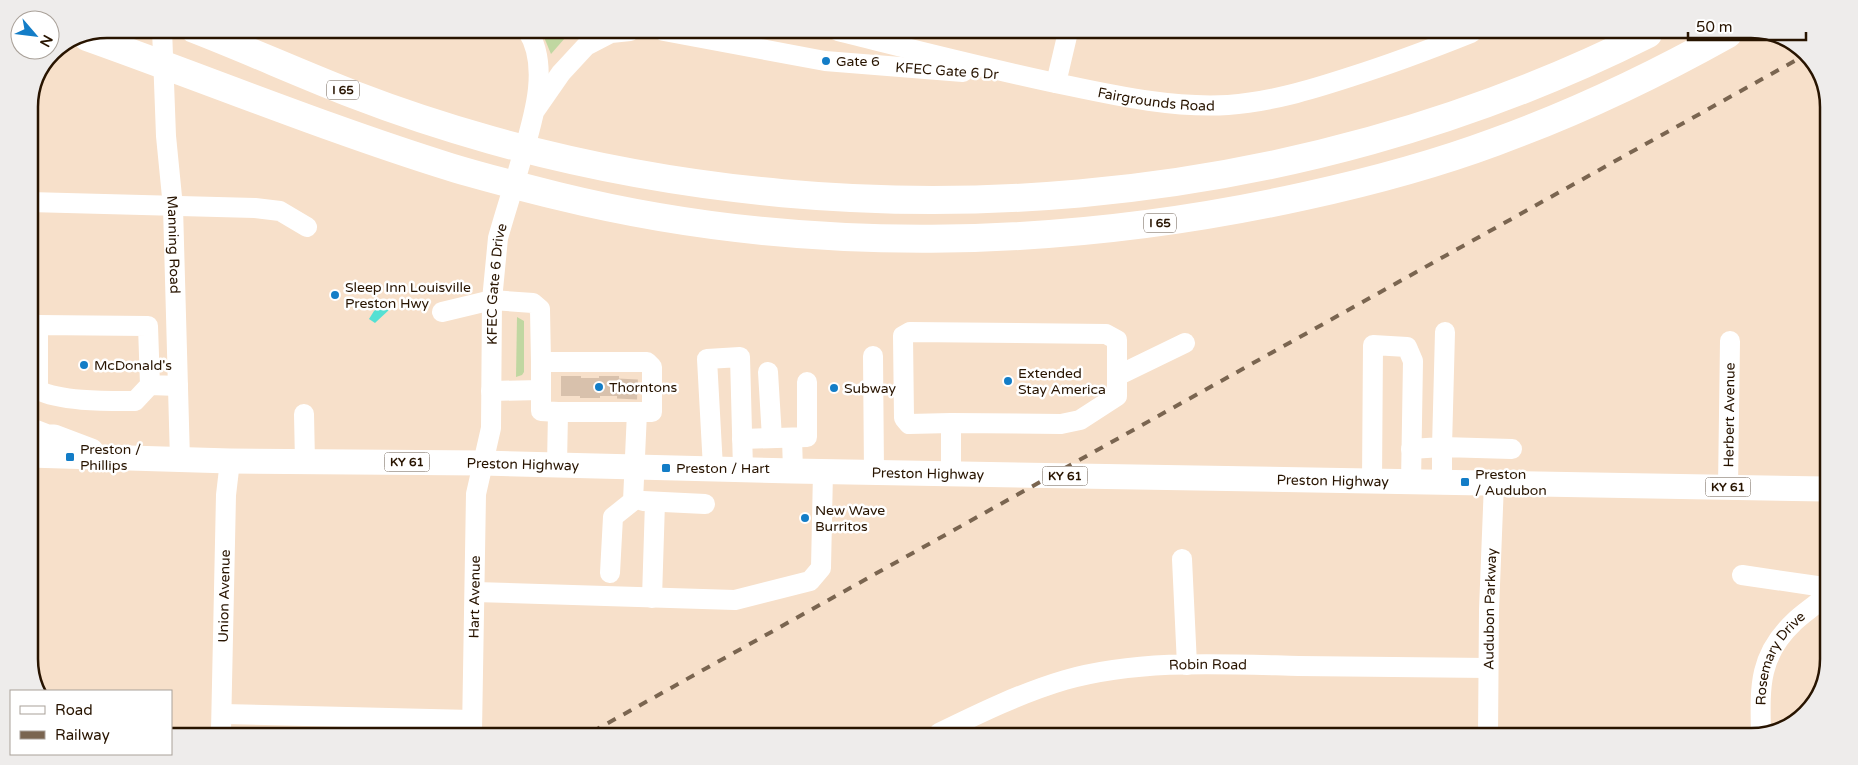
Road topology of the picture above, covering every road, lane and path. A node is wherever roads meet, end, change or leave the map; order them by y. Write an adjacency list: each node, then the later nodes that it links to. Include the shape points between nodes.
1 (162, 38): 16 (street, Manning Road, via 166,136)
2 (215, 38): 9 (highway, I 65, via 358,96 476,136 576,161 738,189 906,201 992,200 1139,188 1316,155 1404,131 1498,98)
3 (532, 38): 14 (street, via 538,57)
4 (601, 38): 14 (street, via 586,46 561,73)
5 (702, 38): 12 (street, KFEC Gate 6 Dr, via 825,61)
6 (867, 38): 12 (street, Fairgrounds Road)
7 (1067, 38): 13 (street)
8 (1460, 38): 13 (street, Fairgrounds Road, via 1308,90 1227,105 1138,100)
9 (1639, 38)
10 (1720, 38): 11 (highway, I 65, via 1571,112 1491,144 1383,178 1248,209 1168,222 1088,232 924,240 755,230 563,197 465,171 345,132)
11 (93, 39)
12 (1024, 76): 13 (street, Fairgrounds Road)
13 (1056, 83)
14 (536, 109): 18 (street, KFEC Gate 6 Drive, via 498,238)
15 (38, 202): 16 (street)
16 (173, 207): 17 (street, via 280,211); 20 (street, Manning Road)
17 (307, 227)
18 (492, 300): 19 (street); 27 (street, via 533,303 540,309); 35 (street, KFEC Gate 6 Drive)
19 (442, 312)
20 (176, 324): 22 (street); 32 (street, Manning Road)
21 (38, 325): 22 (street)
22 (148, 326): 31 (street)
23 (1445, 332): 42 (street)
24 (1730, 341): 63 (street, Herbert Avenue)
25 (1185, 343): 29 (street)
26 (873, 356): 57 (street)
27 (540, 362): 34 (street); 36 (street, via 599,369 647,362 652,367 652,412)
28 (768, 372): 40 (street)
29 (1118, 376): 38 (street, via 1118,396 1080,420 1061,424); 38 (street, via 1118,340 1106,334 910,332 903,336 904,418 909,424)
30 (807, 382): 40 (street, via 807,437)
31 (150, 385): 32 (street); 33 (street, via 135,401 96,401 54,396)
32 (178, 386): 47 (street, Manning Road)
33 (38, 390)
34 (541, 390): 35 (street); 36 (street, via 541,411)
35 (491, 391): 50 (street, KFEC Gate 6 Drive, via 491,428)
36 (599, 406): 51 (street); 52 (street)
37 (304, 414): 49 (street)
38 (951, 423): 58 (street)
39 (38, 434): 46 (main road)
40 (782, 438): 41 (street); 55 (street)
41 (742, 439): 53 (street, via 740,357 707,359); 54 (street)
42 (1442, 448): 43 (street); 44 (street); 61 (street)
43 (1411, 449): 59 (street, via 1414,361 1408,347 1373,345); 60 (street)
44 (1512, 449)
45 (38, 455): 46 (main road, Preston Highway / KY 61)
46 (107, 458): 47 (main road, Preston Highway / KY 61)
47 (180, 460): 48 (main road, Preston Highway / KY 61)
48 (230, 461): 49 (main road, Preston Highway / KY 61); 77 (street, Union Avenue, via 226,495)
49 (304, 462): 50 (main road, Preston Highway / KY 61)
50 (483, 462): 51 (main road, Preston Highway / KY 61); 72 (street, Hart Avenue, via 476,494)
51 (557, 464): 52 (main road, Preston Highway / KY 61)
52 (634, 467): 53 (main road, Preston Highway / KY 61); 65 (street)
53 (713, 468): 54 (main road, Preston Highway / KY 61)
54 (743, 469): 55 (main road, Preston Highway / KY 61)
55 (793, 471): 56 (main road, Preston Highway / KY 61)
56 (822, 472): 57 (main road, Preston Highway / KY 61); 73 (street, via 822,568 810,581 735,600)
57 (874, 472): 58 (main road, Preston Highway / KY 61)
58 (951, 474): 59 (main road, Preston Highway / KY 61)
59 (1372, 481): 60 (main road, Preston Highway / KY 61)
60 (1411, 482): 61 (main road, Preston Highway / KY 61)
61 (1442, 482): 62 (main road, Preston Highway / KY 61)
62 (1494, 483): 63 (main road, Preston Highway / KY 61); 76 (street, Audubon Parkway)
63 (1728, 487): 64 (main road, Preston Highway / KY 61)
64 (1820, 489)
65 (633, 501): 66 (street); 69 (street, via 613,518)
66 (655, 502): 67 (street); 73 (street)
67 (705, 504)
68 (1182, 559): 75 (street)
69 (610, 574)
70 (1742, 575): 71 (street)
71 (1820, 586)
72 (474, 592): 73 (street); 78 (street, Hart Avenue)
73 (652, 598)
74 (1820, 600): 79 (street, Rosemary Drive, via 1779,638 1768,656 1760,684)
75 (1187, 665): 76 (street, Robin Road); 80 (street, Robin Road, via 1147,667 1065,680 1017,696)
76 (1488, 668): 81 (street, Audubon Parkway)
77 (222, 723): 78 (street)
78 (472, 726)
79 (1761, 727)
80 (950, 728)
81 (1488, 728)

